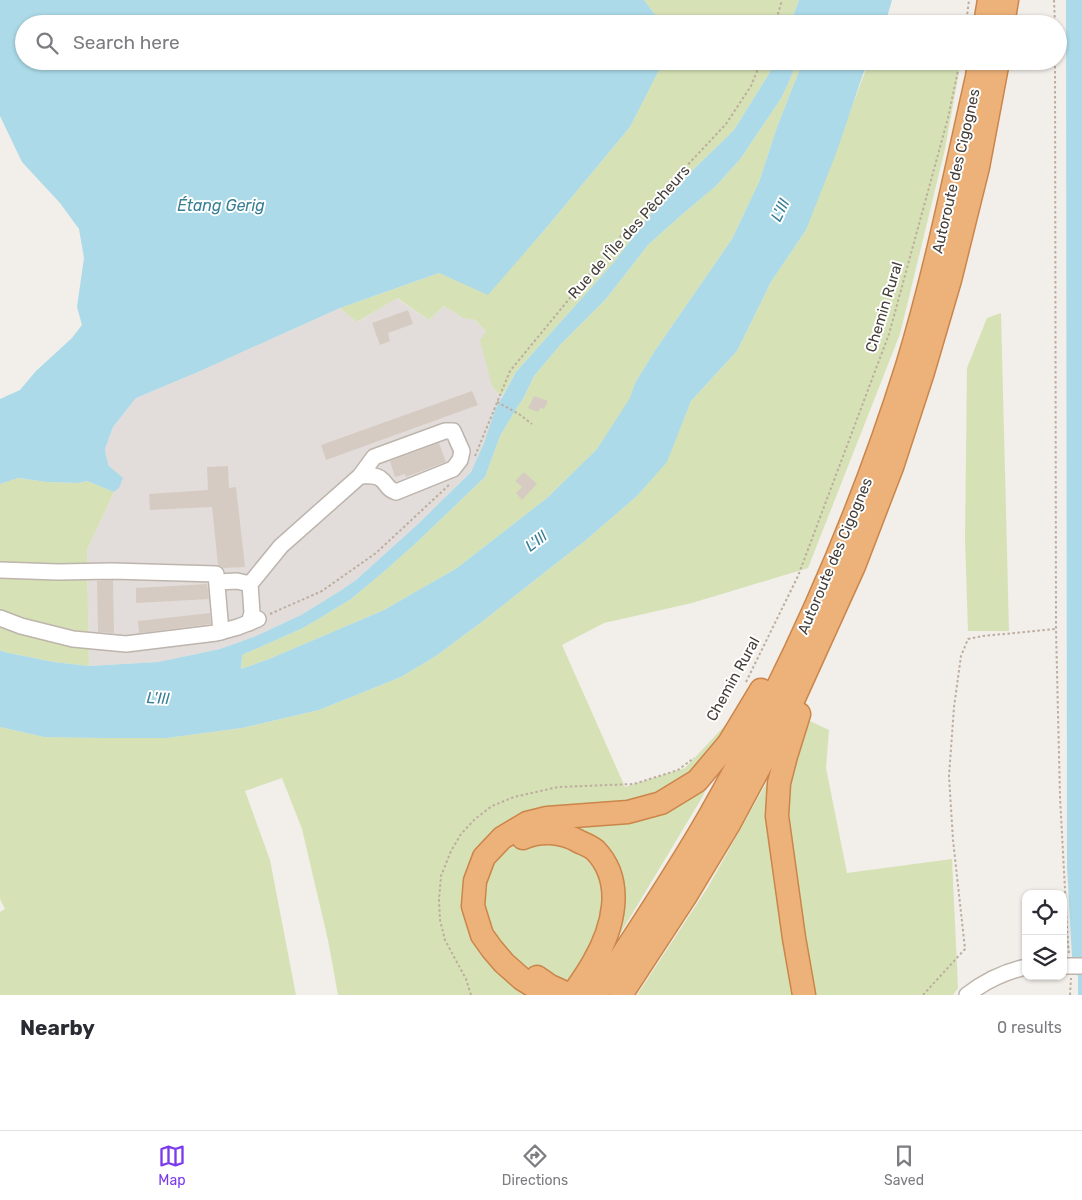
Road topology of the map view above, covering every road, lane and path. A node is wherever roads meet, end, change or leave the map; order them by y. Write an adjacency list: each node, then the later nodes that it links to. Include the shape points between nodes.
1 (782, 0): 6 (path)
2 (969, 0): 7 (path)
3 (989, 0): 8 (highway)
4 (1006, 0): 9 (highway)
5 (1054, 0): 10 (path)
6 (778, 15)
7 (967, 15)
8 (986, 15)
9 (1004, 15)
10 (1054, 15)
11 (757, 70): 16 (path, Rue de l'Île des Pêcheurs, via 751,86 726,124 620,237 510,371)
12 (958, 70): 29 (path, Chemin Rural, via 889,334 798,576)
13 (978, 70): 28 (highway, Autoroute des Cigognes, via 928,295 906,367 837,558)
14 (996, 70): 30 (highway, Autoroute des Cigognes, via 978,167 923,372 892,467 854,566)
15 (1055, 70): 26 (path)
16 (497, 402): 17 (path); 18 (path, Rue de l'Île des Pêcheurs)
17 (532, 424)
18 (473, 459)
19 (360, 476): 19 (street, via 381,479 396,492 453,469 462,451 453,431 445,430 374,457); 23 (street, via 281,546)
20 (450, 484): 25 (path, via 376,553 322,592)
21 (0, 570): 22 (street, via 216,574)
22 (217, 582): 23 (street); 27 (street)
23 (250, 584): 25 (street)
24 (0, 618): 27 (street, via 73,639 126,644)
25 (254, 621): 27 (street)
26 (1056, 629): 32 (path, via 1060,797 1068,945); 39 (path, via 968,639 961,656 949,776 965,949)
27 (221, 632)
28 (801, 638): 34 (highway, via 782,654 729,743 696,781 661,803 628,812 547,818 527,823 502,838 484,856 475,881 473,906 482,936 522,979); 36 (highway, Autoroute des Cigognes, via 709,817)
29 (742, 690)
30 (797, 692): 37 (highway, Autoroute des Cigognes, via 729,824); 38 (highway, via 799,715 779,783 777,816)
31 (701, 754): 35 (path, via 678,770 634,784 558,787 514,797 492,806 475,819 451,851 441,876 438,900 445,940 466,979)
32 (1072, 966): 41 (path)
33 (1022, 968): 40 (street, via 990,979)
34 (557, 993): 34 (highway, via 513,958 497,939 489,920 488,879 497,858 510,843 533,833 553,833 593,849 605,864 613,884 614,911 594,963)
35 (470, 995)
36 (596, 995)
37 (620, 995)
38 (804, 995)
39 (923, 995)
40 (967, 995)
41 (1070, 995)

